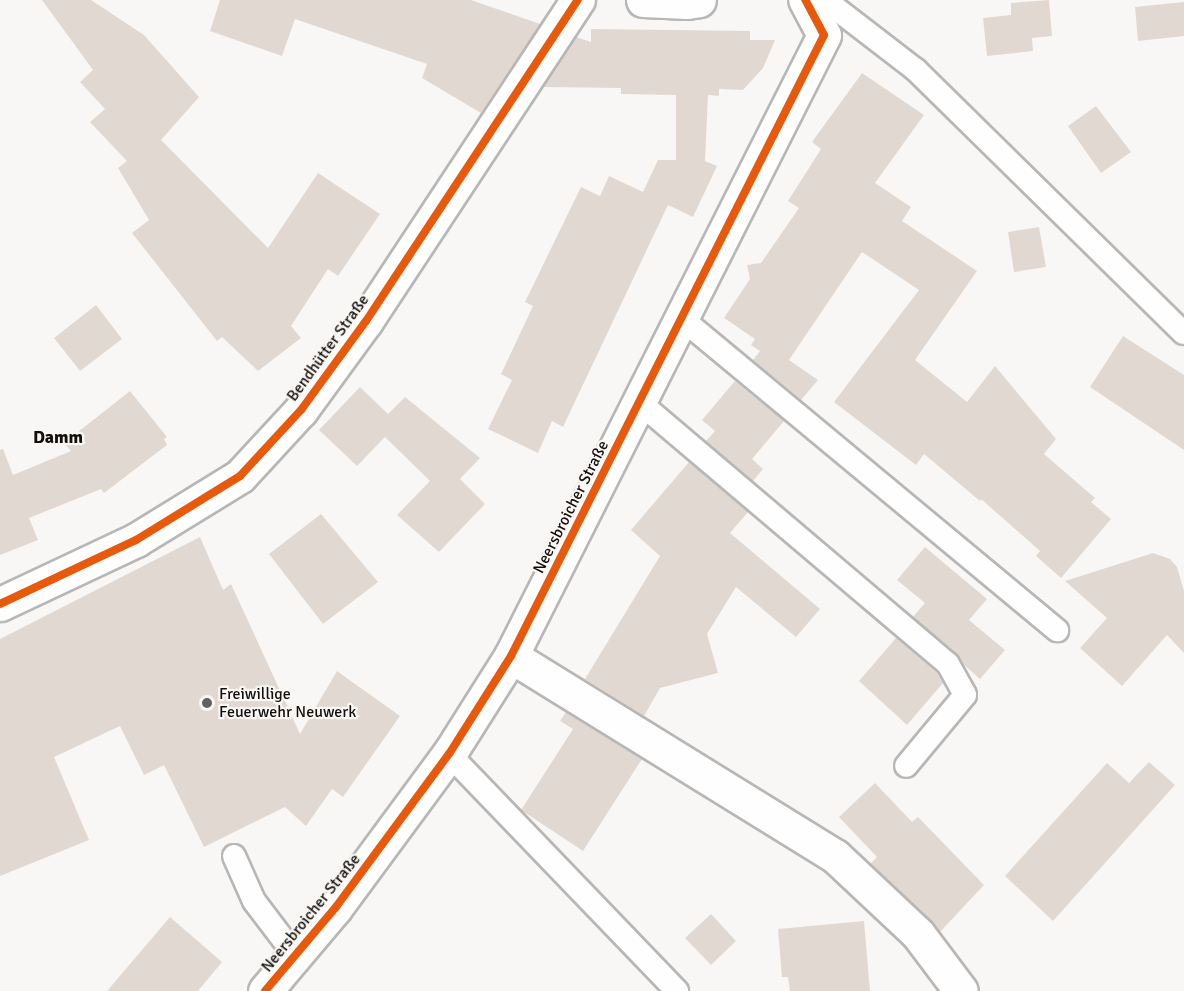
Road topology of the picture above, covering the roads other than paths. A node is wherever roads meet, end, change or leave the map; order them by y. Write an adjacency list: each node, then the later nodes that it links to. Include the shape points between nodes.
1 (578, 0): 9 (street, Bendhütter Straße, via 366,321 301,410 240,476 136,540)
2 (642, 0): 3 (street)
3 (699, 0)
4 (805, 0): 6 (street, Neersbroicher Straße, via 824,35)
5 (825, 0): 7 (lane, via 916,69)
6 (681, 318): 8 (street, Neersbroicher Straße); 10 (lane)
7 (1184, 333)
8 (639, 402): 11 (street, Neersbroicher Straße); 13 (lane, via 948,664 966,695)
9 (0, 604)
10 (1058, 630)
11 (511, 656): 12 (street, Neersbroicher Straße); 18 (street, via 835,856 918,934)
12 (449, 754): 15 (street, Neersbroicher Straße, via 336,907); 17 (lane)
13 (906, 766)
14 (234, 856): 15 (lane, via 254,901)
15 (295, 955): 16 (street, Neersbroicher Straße)
16 (265, 991)
17 (677, 991)
18 (960, 991)

